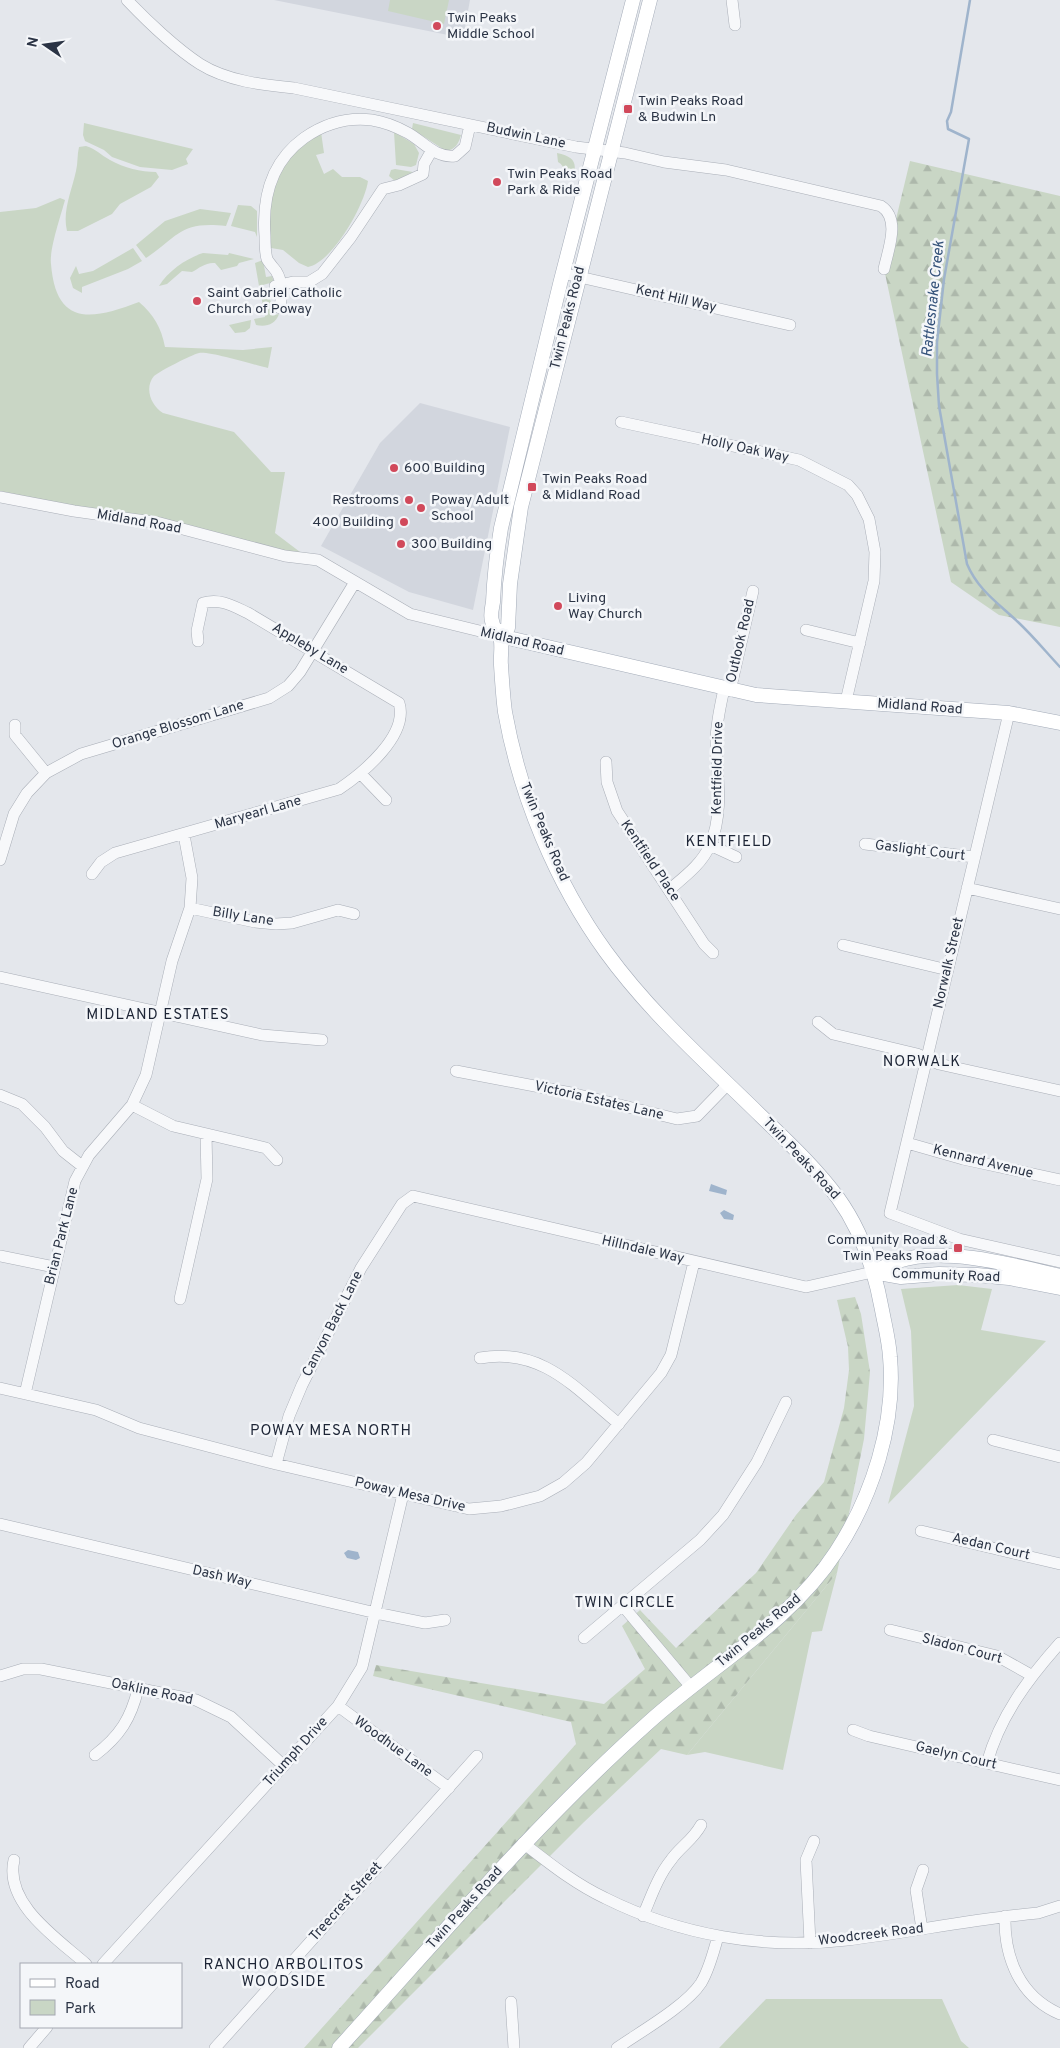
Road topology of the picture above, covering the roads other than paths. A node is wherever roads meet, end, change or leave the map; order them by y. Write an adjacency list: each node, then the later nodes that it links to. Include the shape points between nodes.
1 (127, 0): 6 (street, Budwin Lane, via 194,59 213,71 262,85 294,88)
2 (633, 0): 8 (main road, Twin Peaks Road)
3 (650, 0): 9 (main road, Twin Peaks Road)
4 (732, 0): 5 (street)
5 (735, 25)
6 (470, 125): 7 (street, via 465,147 459,154 444,156); 8 (street, Budwin Lane)
7 (432, 150): 13 (street, via 424,164 423,174 383,189 322,274 309,282); 13 (street, via 409,133 382,122 348,120 318,129 290,149 272,176 265,200 267,259 277,272)
8 (594, 150): 9 (street, Budwin Lane); 11 (main road, Twin Peaks Road)
9 (612, 151): 10 (street, Budwin Lane, via 726,170 881,206 888,210 892,220); 12 (main road, Twin Peaks Road)
10 (884, 269)
11 (562, 273): 12 (street, Kent Hill Way); 21 (main road, Twin Peaks Road, via 500,528 492,621)
12 (578, 276): 15 (street, Kent Hill Way); 21 (main road, Twin Peaks Road, via 521,507 510,584 508,628)
13 (278, 285): 14 (street)
14 (280, 308)
15 (790, 325)
16 (621, 422): 23 (street, Holly Oak Way, via 799,460 848,484 869,519 875,552 874,581)
17 (0, 497): 18 (street, Midland Road, via 160,523 285,556 318,560)
18 (355, 582): 21 (street, Midland Road, via 410,614); 24 (street, Orange Blossom Lane)
19 (753, 591): 25 (street, Outlook Road)
20 (806, 630): 23 (street)
21 (500, 636): 25 (main road, Midland Road); 56 (main road, Twin Peaks Road, via 504,708 512,744 533,811 569,892 604,950 647,1004)
22 (198, 641): 24 (street, Appleby Lane, via 203,604 213,600 226,602)
23 (860, 642): 26 (street, Holly Oak Way)
24 (313, 651): 28 (street, Appleby Lane, via 399,702); 32 (street, Orange Blossom Lane, via 288,686 269,698 81,754)
25 (727, 690): 26 (main road, Midland Road); 37 (street, Kentfield Drive, via 717,726 718,804)
26 (846, 702): 27 (main road, Midland Road)
27 (1009, 713): 29 (main road, Midland Road); 39 (street, Norwalk Street)
28 (401, 717): 33 (street, Maryearl Lane, via 374,762)
29 (1060, 723)
30 (15, 725): 32 (street, via 15,736)
31 (606, 762): 43 (street, Kentfield Place, via 607,782 617,811)
32 (46, 773): 40 (street, Orange Blossom Lane, via 27,792 14,814)
33 (361, 774): 34 (street); 35 (street, Maryearl Lane, via 339,789)
34 (386, 800)
35 (184, 835): 41 (street, Maryearl Lane, via 115,853 101,862); 44 (street, Brian Park Lane, via 192,878)
36 (865, 844): 39 (street, Gaslight Court)
37 (710, 845): 38 (street); 43 (street, Kentfield Drive, via 690,872)
38 (736, 857)
39 (974, 857): 42 (street, Norwalk Street)
40 (0, 860)
41 (92, 874)
42 (967, 888): 45 (street); 49 (street, Norwalk Street)
43 (669, 890): 48 (street, Kentfield Place, via 704,944)
44 (190, 908): 46 (street, Billy Lane, via 276,924 338,910); 51 (street, Brian Park Lane)
45 (1060, 909)
46 (354, 914)
47 (843, 945): 49 (street)
48 (714, 953)
49 (948, 970): 54 (street, Norwalk Street)
50 (0, 977): 51 (street)
51 (160, 1011): 53 (street, via 262,1035); 59 (street, Brian Park Lane, via 146,1075)
52 (818, 1022): 54 (street, via 833,1034)
53 (322, 1040)
54 (926, 1059): 57 (street); 61 (street, Norwalk Street)
55 (456, 1070): 56 (street, Victoria Estates Lane, via 677,1119 697,1116)
56 (728, 1084): 70 (main road, Twin Peaks Road, via 801,1155 838,1198 852,1221)
57 (1060, 1091)
58 (0, 1095): 63 (street, via 22,1104 63,1151)
59 (132, 1105): 60 (street, via 173,1126); 63 (street, Brian Park Lane)
60 (206, 1134): 62 (street, via 266,1148); 73 (street, via 207,1179)
61 (906, 1143): 64 (street, Kennard Avenue); 68 (street, Norwalk Street, via 890,1213 960,1238)
62 (277, 1160)
63 (82, 1166): 69 (street, Brian Park Lane, via 75,1181)
64 (1060, 1180)
65 (413, 1196): 67 (street, Hillndale Way); 81 (street, Canyon Back Lane, via 402,1204 361,1268 302,1385 289,1416)
66 (0, 1256): 69 (street)
67 (694, 1262): 70 (street, Hillndale Way, via 806,1287); 78 (street, Poway Mesa Drive, via 671,1355 661,1373)
68 (1060, 1262)
69 (54, 1267): 76 (street, Brian Park Lane)
70 (873, 1272): 71 (main road, Community Road, via 898,1261 946,1257 982,1259); 72 (main road, Community Road, via 901,1277 977,1275); 94 (main road, Twin Peaks Road, via 891,1358 884,1439 863,1503 836,1554 810,1586 778,1618)
71 (1060, 1276)
72 (1060, 1288)
73 (180, 1299)
74 (480, 1358): 78 (street, via 502,1354 529,1359 553,1370)
75 (0, 1388): 76 (street, Poway Mesa Drive)
76 (25, 1394): 81 (street, Poway Mesa Drive, via 96,1410 139,1428)
77 (786, 1402): 86 (street, via 757,1462 723,1515 700,1540)
78 (618, 1424): 82 (street, Poway Mesa Drive, via 586,1464 540,1496 501,1506 469,1509)
79 (993, 1440): 80 (street)
80 (1060, 1456)
81 (276, 1464): 82 (street, Poway Mesa Drive)
82 (403, 1494): 87 (street, Triumph Drive)
83 (0, 1524): 87 (street, Dash Way)
84 (921, 1531): 85 (street, Aedan Court)
85 (1060, 1564)
86 (623, 1606): 90 (street); 94 (street)
87 (376, 1614): 88 (street, Dash Way, via 425,1624); 96 (street, Triumph Drive, via 362,1667)
88 (445, 1620)
89 (890, 1630): 93 (street, Sladon Court, via 997,1656)
90 (584, 1638)
91 (1060, 1643): 93 (street)
92 (0, 1676): 95 (street, Oakline Road, via 23,1669 41,1669)
93 (1031, 1676): 100 (street, via 1006,1716)
94 (691, 1687): 106 (main road, Twin Peaks Road, via 649,1722)
95 (138, 1689): 98 (street, via 126,1726); 101 (street, Oakline Road, via 196,1700 218,1709 232,1717)
96 (338, 1706): 101 (street, Triumph Drive); 103 (street, Woodhue Lane)
97 (852, 1730): 100 (street, Gaelyn Court)
98 (96, 1754)
99 (477, 1756): 103 (street, Treecrest Street)
100 (988, 1763): 102 (street, Gaelyn Court)
101 (284, 1766): 116 (street, Triumph Drive)
102 (1060, 1780)
103 (449, 1788): 121 (street, Treecrest Street)
104 (701, 1825): 110 (street, via 695,1837 669,1862)
105 (814, 1841): 114 (street, via 806,1860)
106 (523, 1843): 110 (street, Woodcreek Road, via 603,1897); 122 (main road, Twin Peaks Road)
107 (14, 1860): 115 (street, via 15,1886 27,1910)
108 (923, 1870): 112 (street, via 916,1890)
109 (1060, 1906): 111 (street, Woodcreek Road, via 1038,1913)
110 (643, 1916): 113 (street, Woodcreek Road)
111 (1006, 1916): 112 (street, Woodcreek Road); 118 (street, via 1009,1960 1024,1987 1049,2009)
112 (922, 1929): 114 (street, Woodcreek Road)
113 (718, 1936): 114 (street, Woodcreek Road, via 760,1942); 124 (street, via 701,1983 689,1997)
114 (810, 1943)
115 (85, 1963)
116 (104, 1963)
117 (511, 2002): 123 (street)
118 (1060, 2014)
119 (46, 2028): 120 (street)
120 (29, 2048)
121 (215, 2048)
122 (339, 2048)
123 (514, 2048)
124 (617, 2048)

